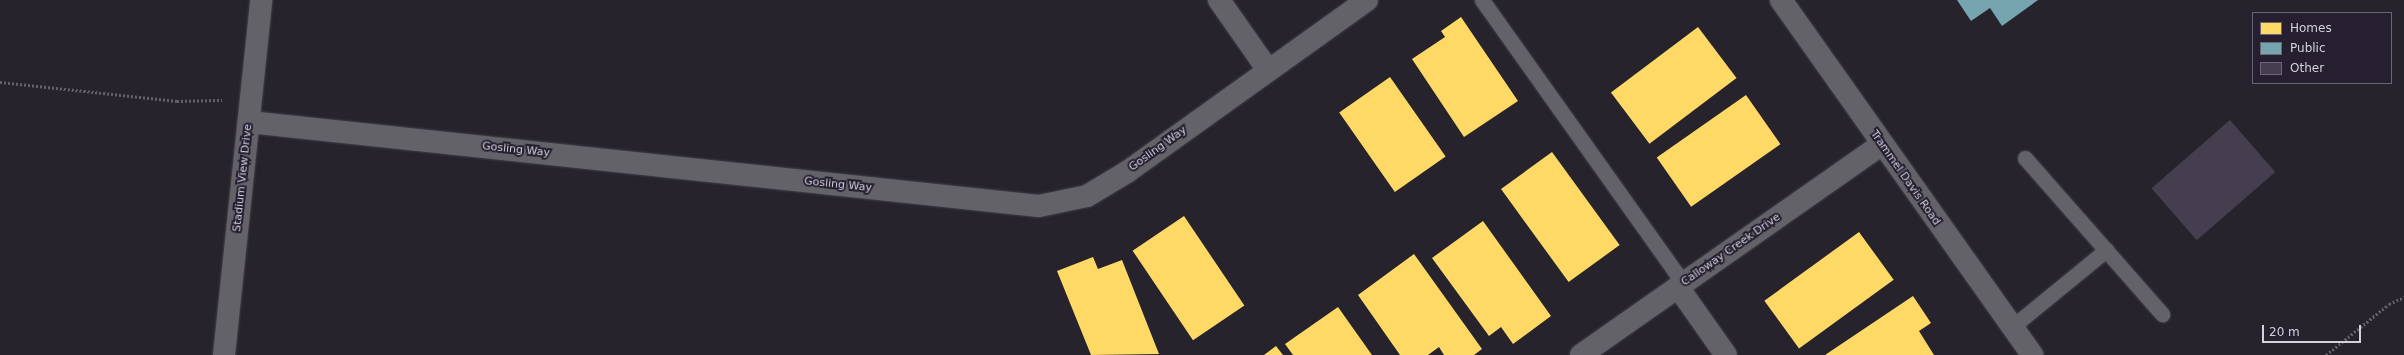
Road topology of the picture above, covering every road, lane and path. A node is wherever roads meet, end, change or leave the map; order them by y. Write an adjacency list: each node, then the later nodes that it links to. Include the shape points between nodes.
1 (262, 0): 8 (street, Stadium View Drive)
2 (1219, 0): 6 (street)
3 (1367, 0): 6 (street, Gosling Way)
4 (1482, 0): 12 (lane)
5 (1781, 0): 9 (street, Trammel Davis Road)
6 (1268, 70): 8 (street, Gosling Way, via 1127,172 1087,196 1039,206)
7 (0, 82): 8 (path, via 177,101 211,99)
8 (250, 113): 16 (street, Stadium View Drive)
9 (1881, 145): 12 (street, Calloway Creek Drive); 15 (street, Trammel Davis Road)
10 (2025, 158): 11 (lane)
11 (2106, 250): 14 (lane); 15 (lane)
12 (1681, 285): 17 (street, Calloway Creek Drive); 18 (street)
13 (2404, 297): 20 (path, via 2389,304)
14 (2162, 314)
15 (2012, 327): 19 (street, Trammel Davis Road)
16 (224, 355)
17 (1581, 355)
18 (1726, 355)
19 (2032, 355)
20 (2326, 355)

